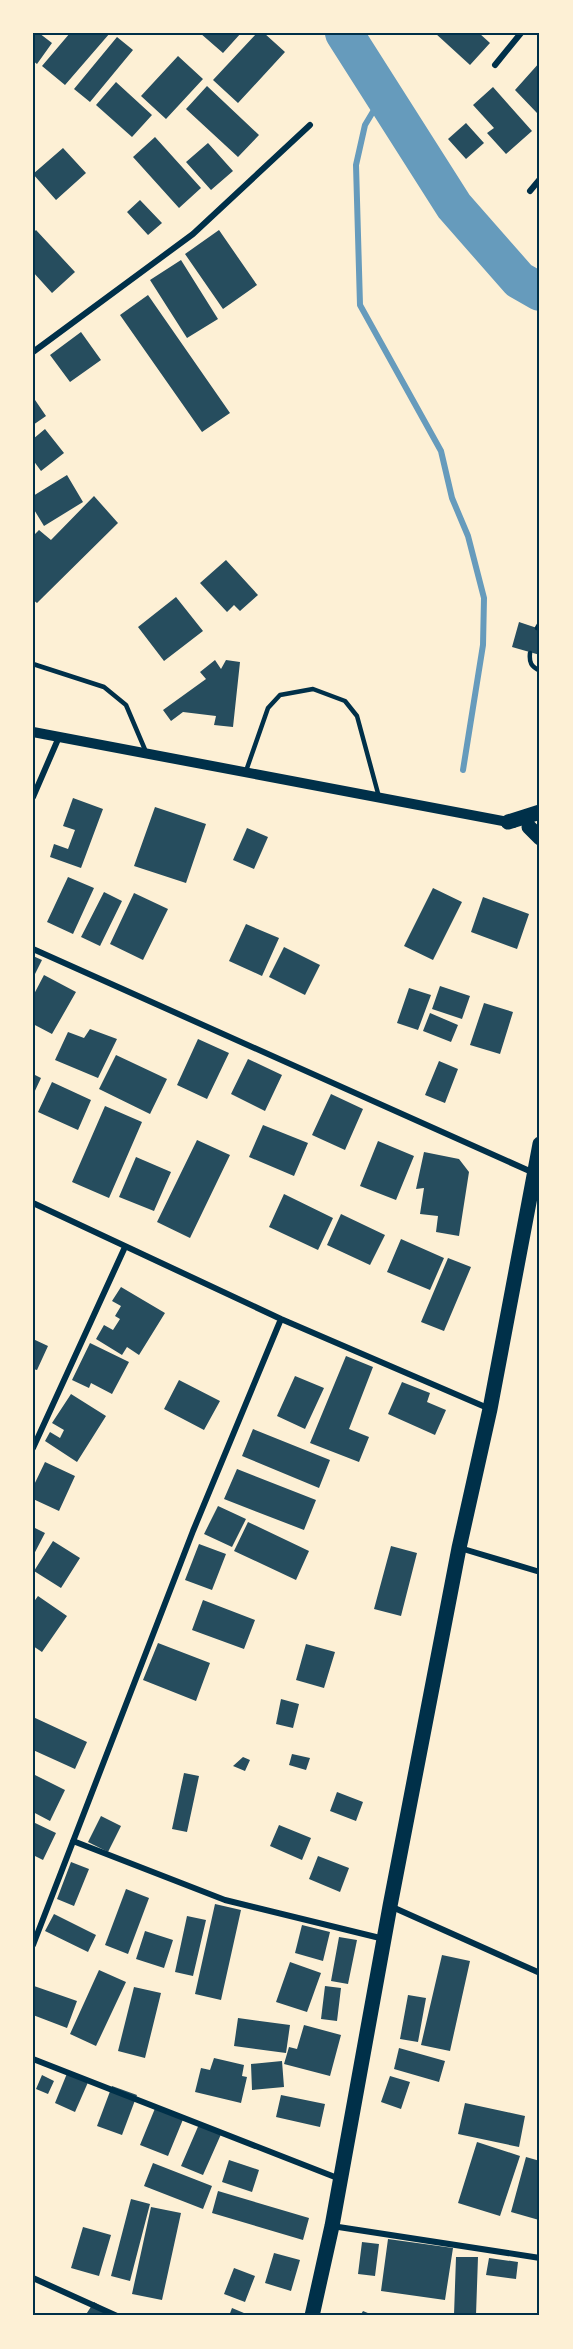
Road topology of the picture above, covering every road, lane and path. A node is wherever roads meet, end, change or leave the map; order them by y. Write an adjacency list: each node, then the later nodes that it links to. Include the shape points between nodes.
1 (521, 33): 2 (street)
2 (495, 65)
3 (310, 125): 6 (street, via 193,234)
4 (540, 179): 5 (street)
5 (530, 191)
6 (33, 352)
7 (530, 653): 9 (lane, via 532,667)
8 (33, 664): 12 (lane, via 104,687 126,705)
9 (540, 671)
10 (33, 732): 11 (street)
11 (59, 737): 12 (street); 14 (street)
12 (147, 754): 13 (street)
13 (245, 774): 15 (street); 15 (lane, via 268,708 280,695 312,689 345,701 357,716)
14 (33, 797)
15 (379, 798): 17 (street)
16 (540, 812): 17 (main road)
17 (508, 822): 18 (street)
18 (535, 827): 19 (main road)
19 (540, 838)
20 (33, 949): 22 (street)
21 (540, 1144): 22 (main road)
22 (535, 1174): 26 (main road)
23 (33, 1203): 24 (street)
24 (125, 1246): 25 (street); 27 (street)
25 (281, 1319): 26 (street); 30 (street, via 193,1531)
26 (490, 1409): 28 (main road)
27 (33, 1448)
28 (459, 1548): 29 (street); 31 (main road)
29 (540, 1572)
30 (73, 1841): 32 (street, via 225,1900); 33 (street)
31 (390, 1906): 32 (main road); 34 (street)
32 (384, 1940): 36 (main road)
33 (33, 1945)
34 (540, 1973)
35 (33, 2059): 36 (street)
36 (340, 2179): 37 (main road)
37 (332, 2226): 38 (street); 41 (main road)
38 (540, 2258)
39 (33, 2278): 40 (street)
40 (117, 2316)
41 (312, 2316)

